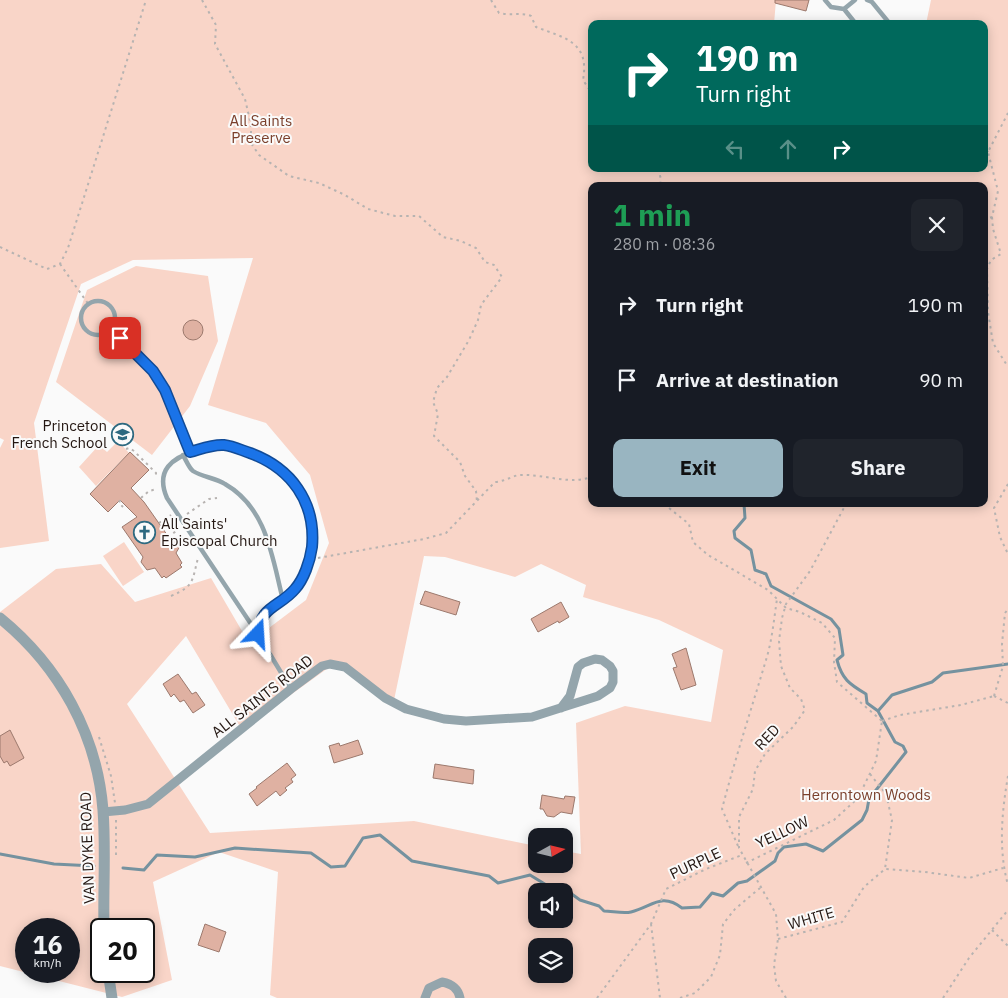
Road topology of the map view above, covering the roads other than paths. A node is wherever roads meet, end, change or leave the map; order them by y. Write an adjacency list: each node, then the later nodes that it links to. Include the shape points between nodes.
1 (825, 0): 4 (lane, via 831,7)
2 (855, 0): 4 (lane)
3 (867, 0): 6 (lane)
4 (844, 9): 5 (lane)
5 (853, 20)
6 (887, 20)
7 (110, 330): 7 (lane, via 95,335 86,329 82,314 89,305 104,303 112,310 115,320); 8 (lane, via 153,371 165,390)
8 (190, 452): 9 (lane); 10 (lane, via 216,445 232,446 263,458 288,476 302,492 312,538 309,559 298,585)
9 (183, 455): 10 (lane, via 192,471 225,483 244,497 258,516 266,532); 12 (lane, via 165,470 162,482 165,493)
10 (283, 600): 12 (lane, via 267,610)
11 (0, 618): 15 (street, VAN DYKE ROAD, via 40,656 70,699 97,768)
12 (258, 634): 13 (lane)
13 (291, 689): 14 (street, ALL SAINTS ROAD, via 322,666 338,664 406,709 444,719 532,717); 15 (street, ALL SAINTS ROAD, via 148,804)
14 (561, 708): 14 (street, ALL SAINTS ROAD, via 598,696 610,688 614,677 610,666 596,660 578,667 570,696)
15 (103, 812): 16 (street, VAN DYKE ROAD)
16 (104, 918)
17 (110, 983): 18 (street)
18 (112, 998)
19 (425, 998): 20 (street, via 429,988 442,982 452,985)
20 (460, 998)

